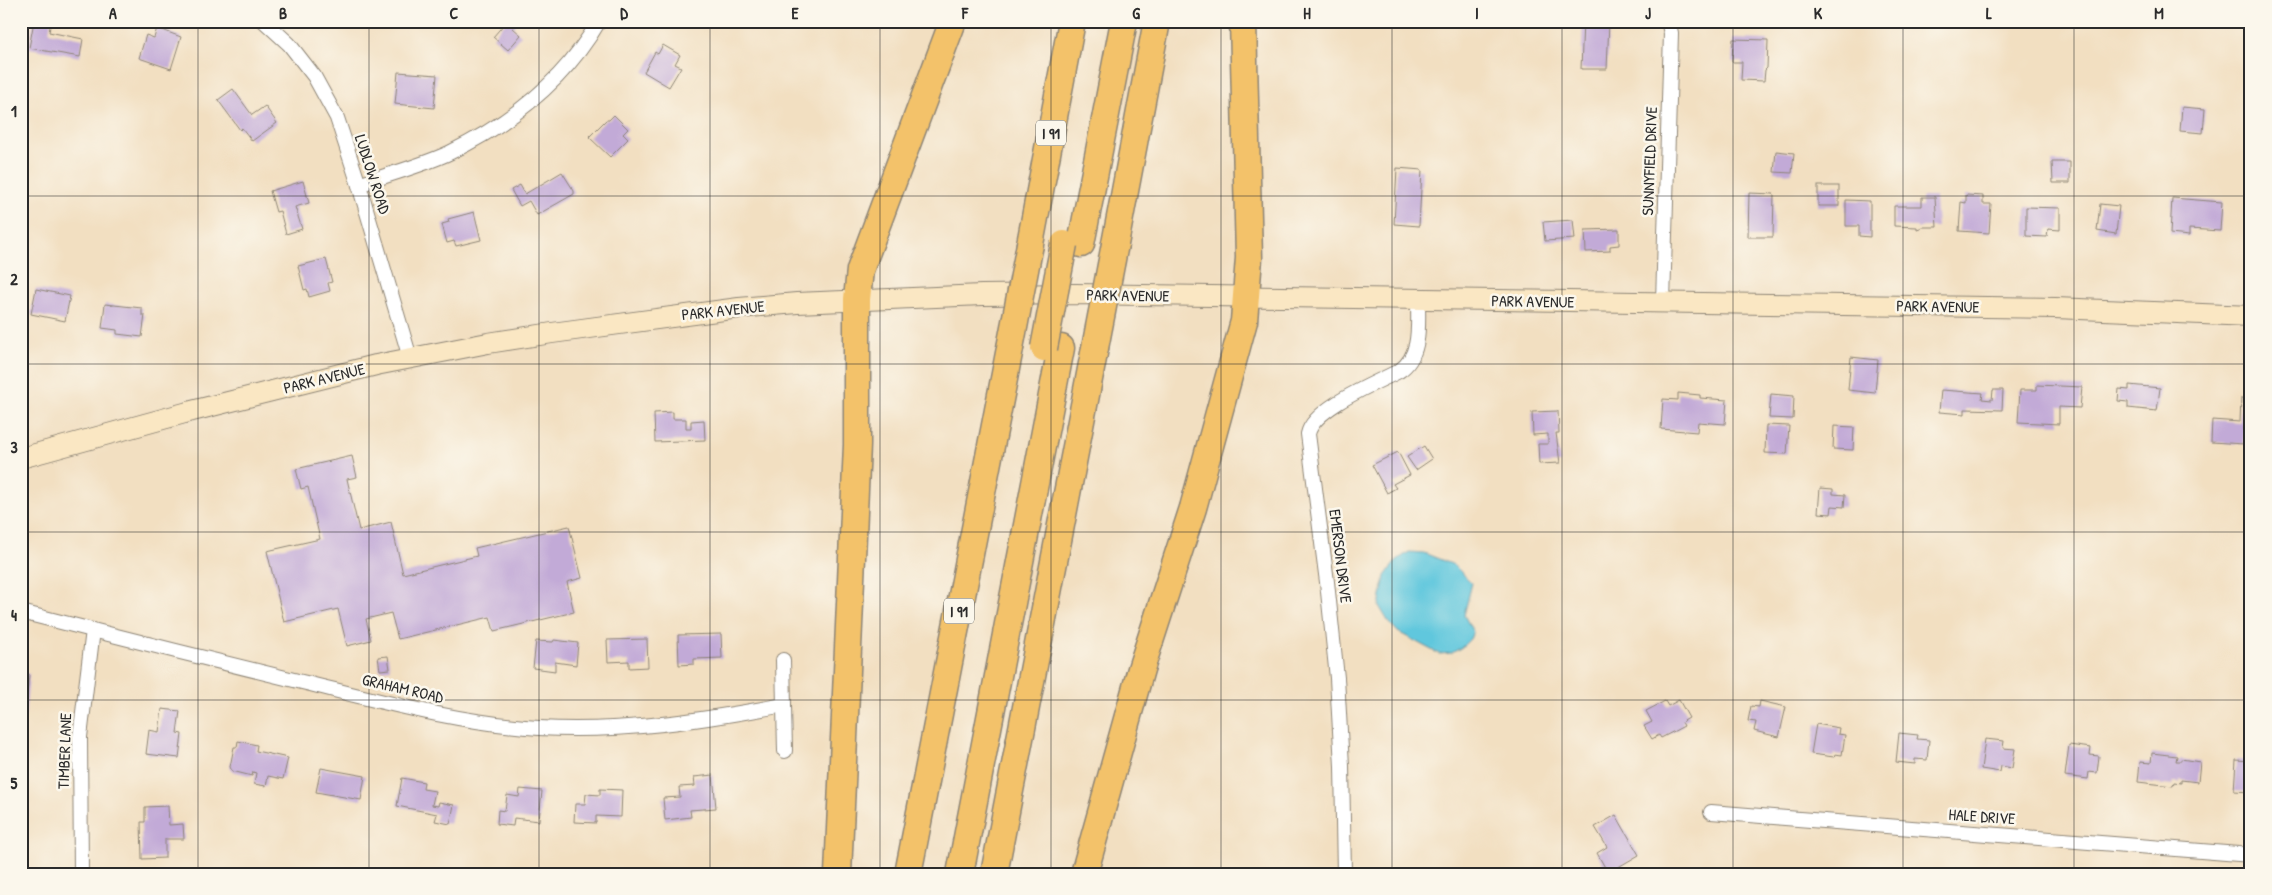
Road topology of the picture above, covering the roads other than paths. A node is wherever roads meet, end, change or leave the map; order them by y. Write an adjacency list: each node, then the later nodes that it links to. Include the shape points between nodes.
1 (264, 21): 10 (street, LUDLOW ROAD, via 289,44 314,76 337,118)
2 (599, 21): 10 (street, via 571,61 544,91 494,129 448,153)
3 (952, 21): 13 (highway, via 864,254)
4 (1072, 21): 29 (highway, I 91, bridge)
5 (1106, 21): 11 (highway)
6 (1124, 21): 11 (highway)
7 (1157, 21): 32 (highway, bridge)
8 (1243, 21): 12 (highway, via 1249,258)
9 (1668, 21): 15 (street, SUNNYFIELD DRIVE, via 1671,33)
10 (360, 185): 18 (street, LUDLOW ROAD)
11 (1072, 244): 17 (highway, bridge)
12 (1247, 297): 13 (main road, PARK AVENUE, via 1028,294); 14 (main road, PARK AVENUE); 33 (highway, via 1239,341 1195,499 1141,669)
13 (857, 299): 18 (main road, PARK AVENUE, via 651,319); 28 (highway, via 857,445)
14 (1418, 300): 15 (main road, PARK AVENUE); 34 (street, EMERSON DRIVE, via 1416,346 1409,363 1323,412 1312,422 1308,434 1337,678)
15 (1662, 302): 16 (main road, PARK AVENUE, via 2055,308)
16 (2251, 316)
17 (1052, 348): 30 (highway); 31 (highway)
18 (410, 358): 19 (main road, PARK AVENUE, via 232,401)
19 (21, 458)
20 (21, 612): 21 (street, GRAHAM ROAD)
21 (93, 630): 23 (street, GRAHAM ROAD, via 403,707 514,726 573,729 636,727); 27 (street, TIMBER LANE, via 80,737)
22 (783, 660): 23 (street)
23 (784, 705): 24 (street)
24 (785, 751)
25 (1711, 812): 26 (street, HALE DRIVE)
26 (2251, 855)
27 (81, 874)
28 (838, 874)
29 (908, 874)
30 (943, 874)
31 (960, 874)
32 (994, 874)
33 (1084, 874)
34 (1344, 874)

